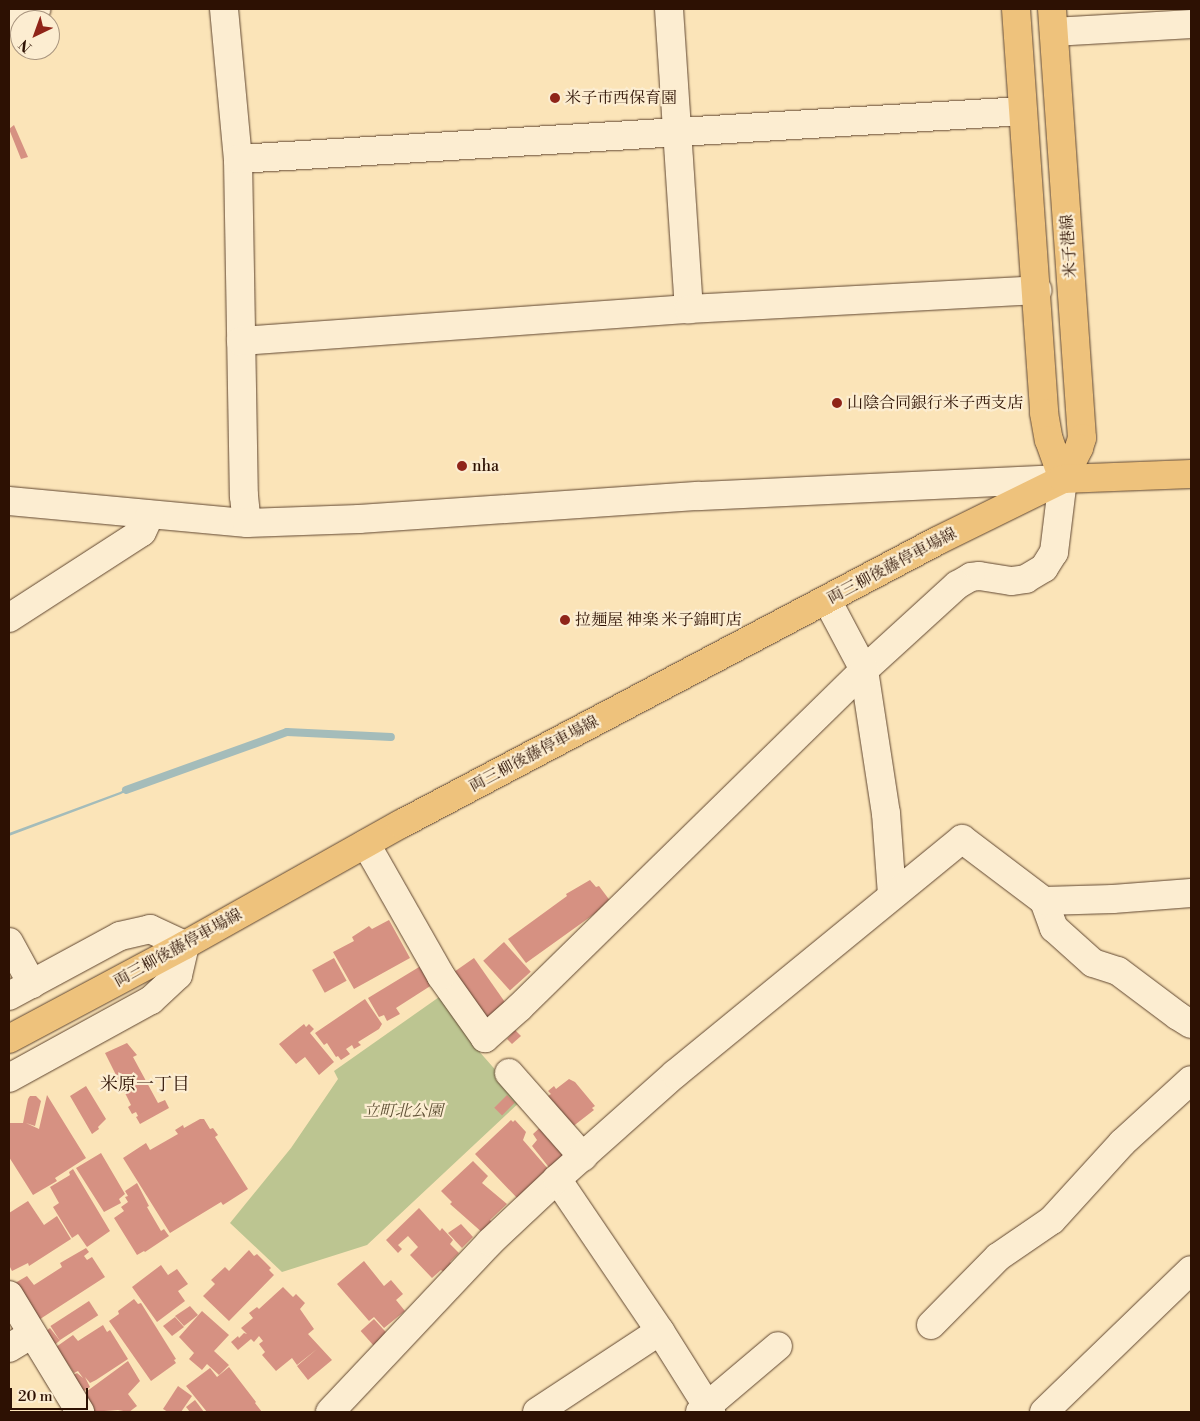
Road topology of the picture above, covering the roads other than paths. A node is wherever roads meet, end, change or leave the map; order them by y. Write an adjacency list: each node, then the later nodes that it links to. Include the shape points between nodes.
1 (36, 9): 6 (street)
2 (224, 9): 10 (street)
3 (669, 9): 9 (street)
4 (1016, 9): 8 (main road)
5 (1053, 20): 7 (street); 15 (main road, 米子港線, via 1082,438)
6 (9, 21)
7 (1191, 24)
8 (1022, 111): 9 (street); 11 (main road)
9 (677, 133): 10 (street); 12 (street)
10 (238, 159): 13 (street)
11 (1036, 290): 12 (street); 15 (main road, via 1044,413)
12 (689, 309): 13 (street)
13 (241, 341): 18 (street)
14 (1191, 474): 15 (main road)
15 (1063, 478): 18 (street, via 699,496); 19 (main road, 両三柳後藤停車場線); 21 (street, via 1054,552 1044,568 1026,579 979,576 965,580)
16 (9, 501): 17 (street)
17 (150, 515): 18 (street); 20 (street, via 142,532)
18 (247, 524)
19 (827, 600): 21 (street); 22 (main road, 両三柳後藤停車場線)
20 (9, 618)
21 (864, 670): 22 (street, via 485,1038 441,976); 24 (street, via 886,813)
22 (366, 844): 27 (main road, 両三柳後藤停車場線)
23 (1191, 893): 25 (street, via 1113,900)
24 (892, 895): 25 (street, via 962,839); 34 (street, via 675,1074)
25 (1044, 901): 29 (street, via 1054,928 1093,963 1118,971)
26 (9, 942): 28 (street)
27 (185, 945): 28 (street, via 150,929 120,936); 30 (main road, 両三柳後藤停車場線); 32 (street, via 178,974 151,1000)
28 (20, 990)
29 (1191, 1024)
30 (9, 1039)
31 (509, 1073): 34 (street)
32 (9, 1078)
33 (1191, 1080): 38 (street, via 1122,1144 1052,1220 998,1258)
34 (583, 1157): 35 (street)
35 (557, 1179): 39 (street); 45 (street, via 490,1242)
36 (1191, 1270): 47 (street)
37 (9, 1295): 40 (street)
38 (931, 1325)
39 (660, 1331): 43 (street); 46 (street)
40 (32, 1334): 42 (street); 44 (street)
41 (778, 1346): 43 (street)
42 (9, 1348)
43 (706, 1410)
44 (80, 1412)
45 (330, 1412)
46 (536, 1412)
47 (1044, 1412)

